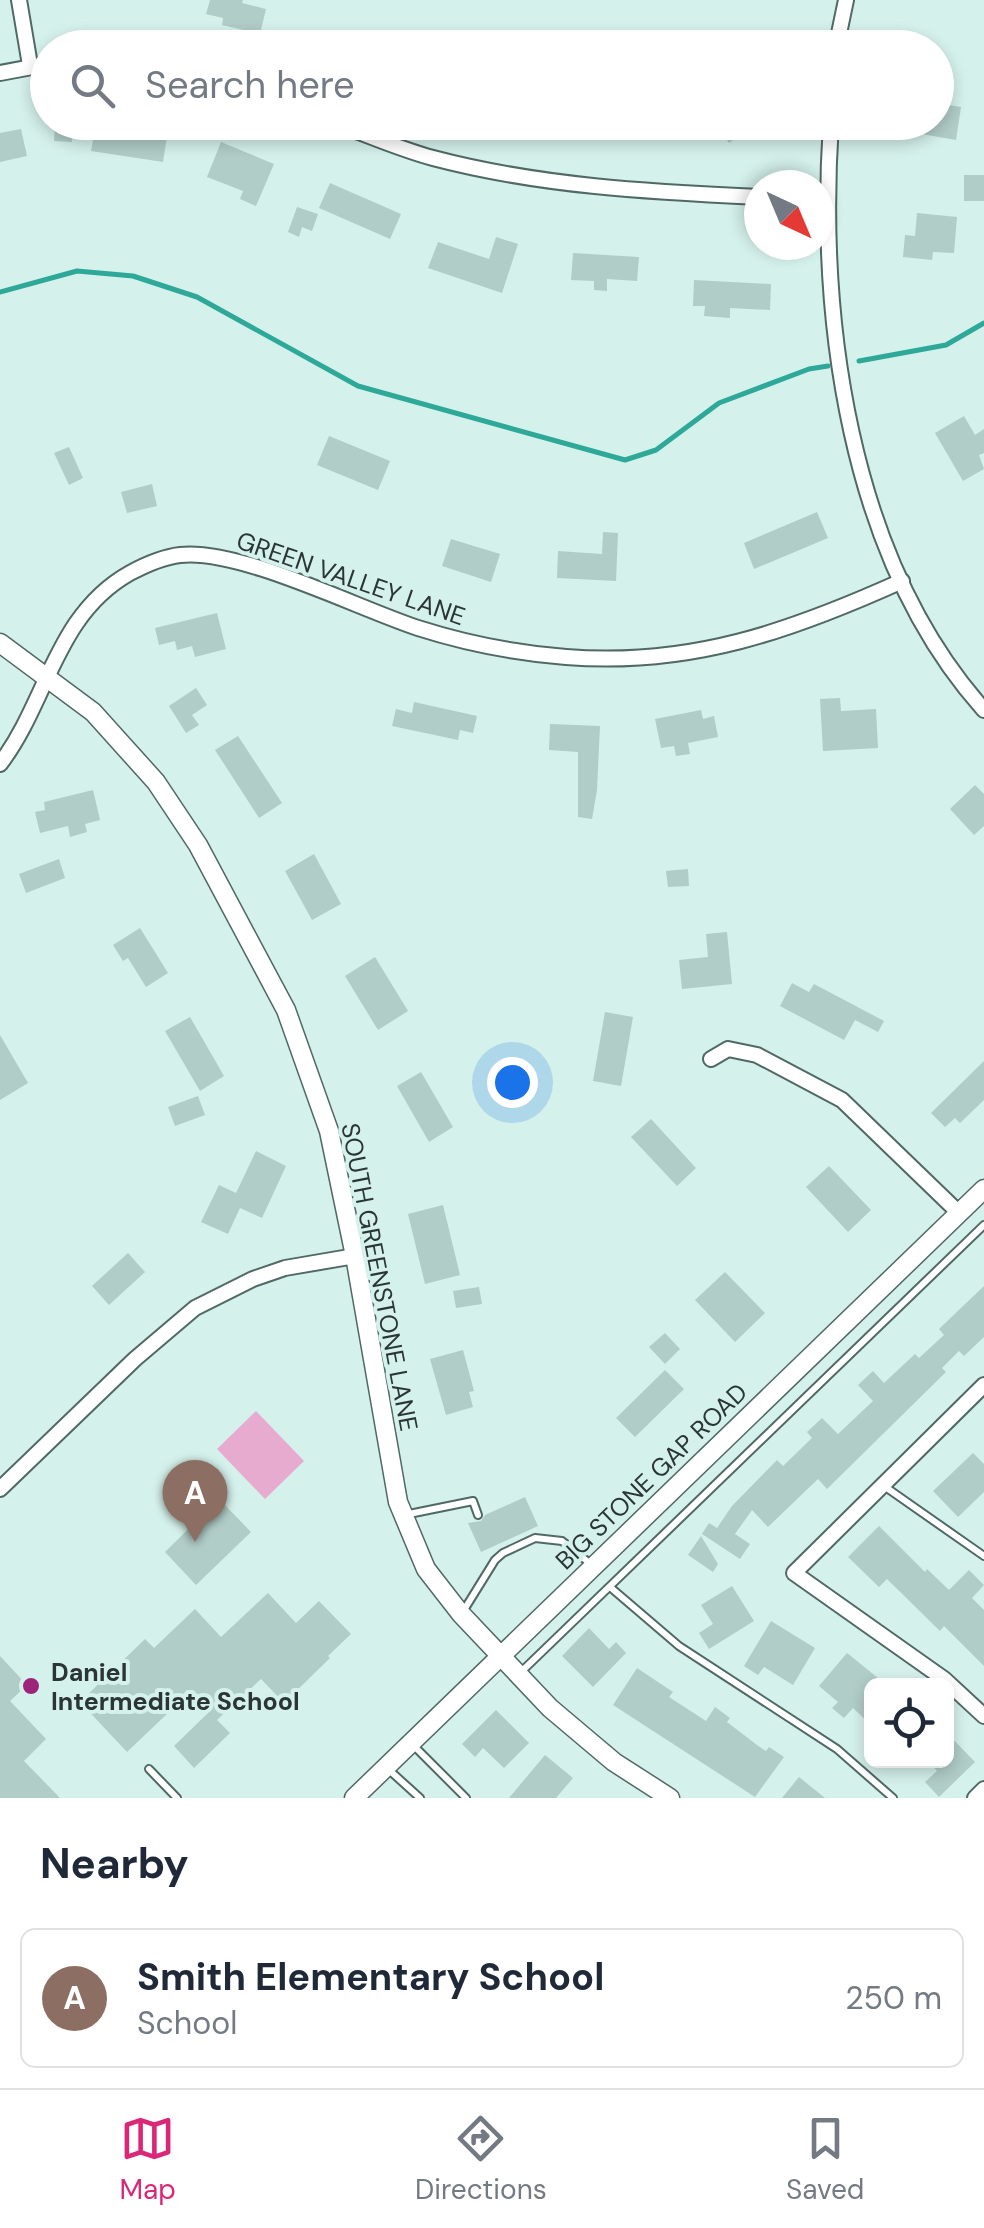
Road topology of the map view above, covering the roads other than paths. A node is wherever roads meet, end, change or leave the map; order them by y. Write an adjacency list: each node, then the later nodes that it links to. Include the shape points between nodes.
1 (19, 0): 4 (street)
2 (846, 0): 3 (street)
3 (840, 30)
4 (30, 65): 5 (street)
5 (0, 73)
6 (382, 140): 9 (street, via 498,173)
7 (829, 140): 8 (street)
8 (826, 170)
9 (744, 195)
10 (829, 260): 11 (street, via 846,412)
11 (902, 581): 13 (street, GREEN VALLEY LANE, via 743,643 655,657 568,658 444,636 238,561 180,555 105,591 68,633); 14 (street, via 942,654)
12 (0, 643): 13 (street, SOUTH GREENSTONE LANE)
13 (46, 675): 15 (street, GREEN VALLEY LANE); 20 (street, SOUTH GREENSTONE LANE, via 132,752 198,845 286,1010 329,1131)
14 (984, 710)
15 (0, 764)
16 (711, 1060): 18 (street, via 728,1050 757,1055 842,1100)
17 (984, 1189): 18 (street, BIG STONE GAP ROAD)
18 (959, 1213): 27 (street, BIG STONE GAP ROAD)
19 (984, 1225): 28 (lane)
20 (355, 1256): 23 (street, via 269,1274 196,1308); 24 (street, SOUTH GREENSTONE LANE)
21 (984, 1385): 22 (street)
22 (882, 1486): 26 (lane); 32 (street, via 794,1573 930,1669)
23 (0, 1489)
24 (403, 1515): 25 (lane, via 473,1501); 29 (street, SOUTH GREENSTONE LANE, via 426,1569)
25 (478, 1515)
26 (984, 1556)
27 (593, 1566): 29 (lane, via 562,1541 535,1538 495,1560); 30 (street, BIG STONE GAP ROAD)
28 (610, 1587): 31 (lane); 42 (lane, via 679,1646 836,1749)
29 (461, 1614): 30 (street, SOUTH GREENSTONE LANE)
30 (500, 1656): 31 (street, SOUTH GREENSTONE LANE); 33 (street, BIG STONE GAP ROAD)
31 (518, 1675): 41 (street, SOUTH GREENSTONE LANE, via 614,1762)
32 (984, 1716)
33 (411, 1742): 34 (street, BIG STONE GAP ROAD); 40 (lane)
34 (386, 1767): 38 (street, BIG STONE GAP ROAD); 39 (lane)
35 (149, 1769): 37 (lane)
36 (984, 1789): 43 (street)
37 (177, 1798)
38 (354, 1798)
39 (420, 1798)
40 (466, 1798)
41 (670, 1798)
42 (893, 1798)
43 (975, 1798)

